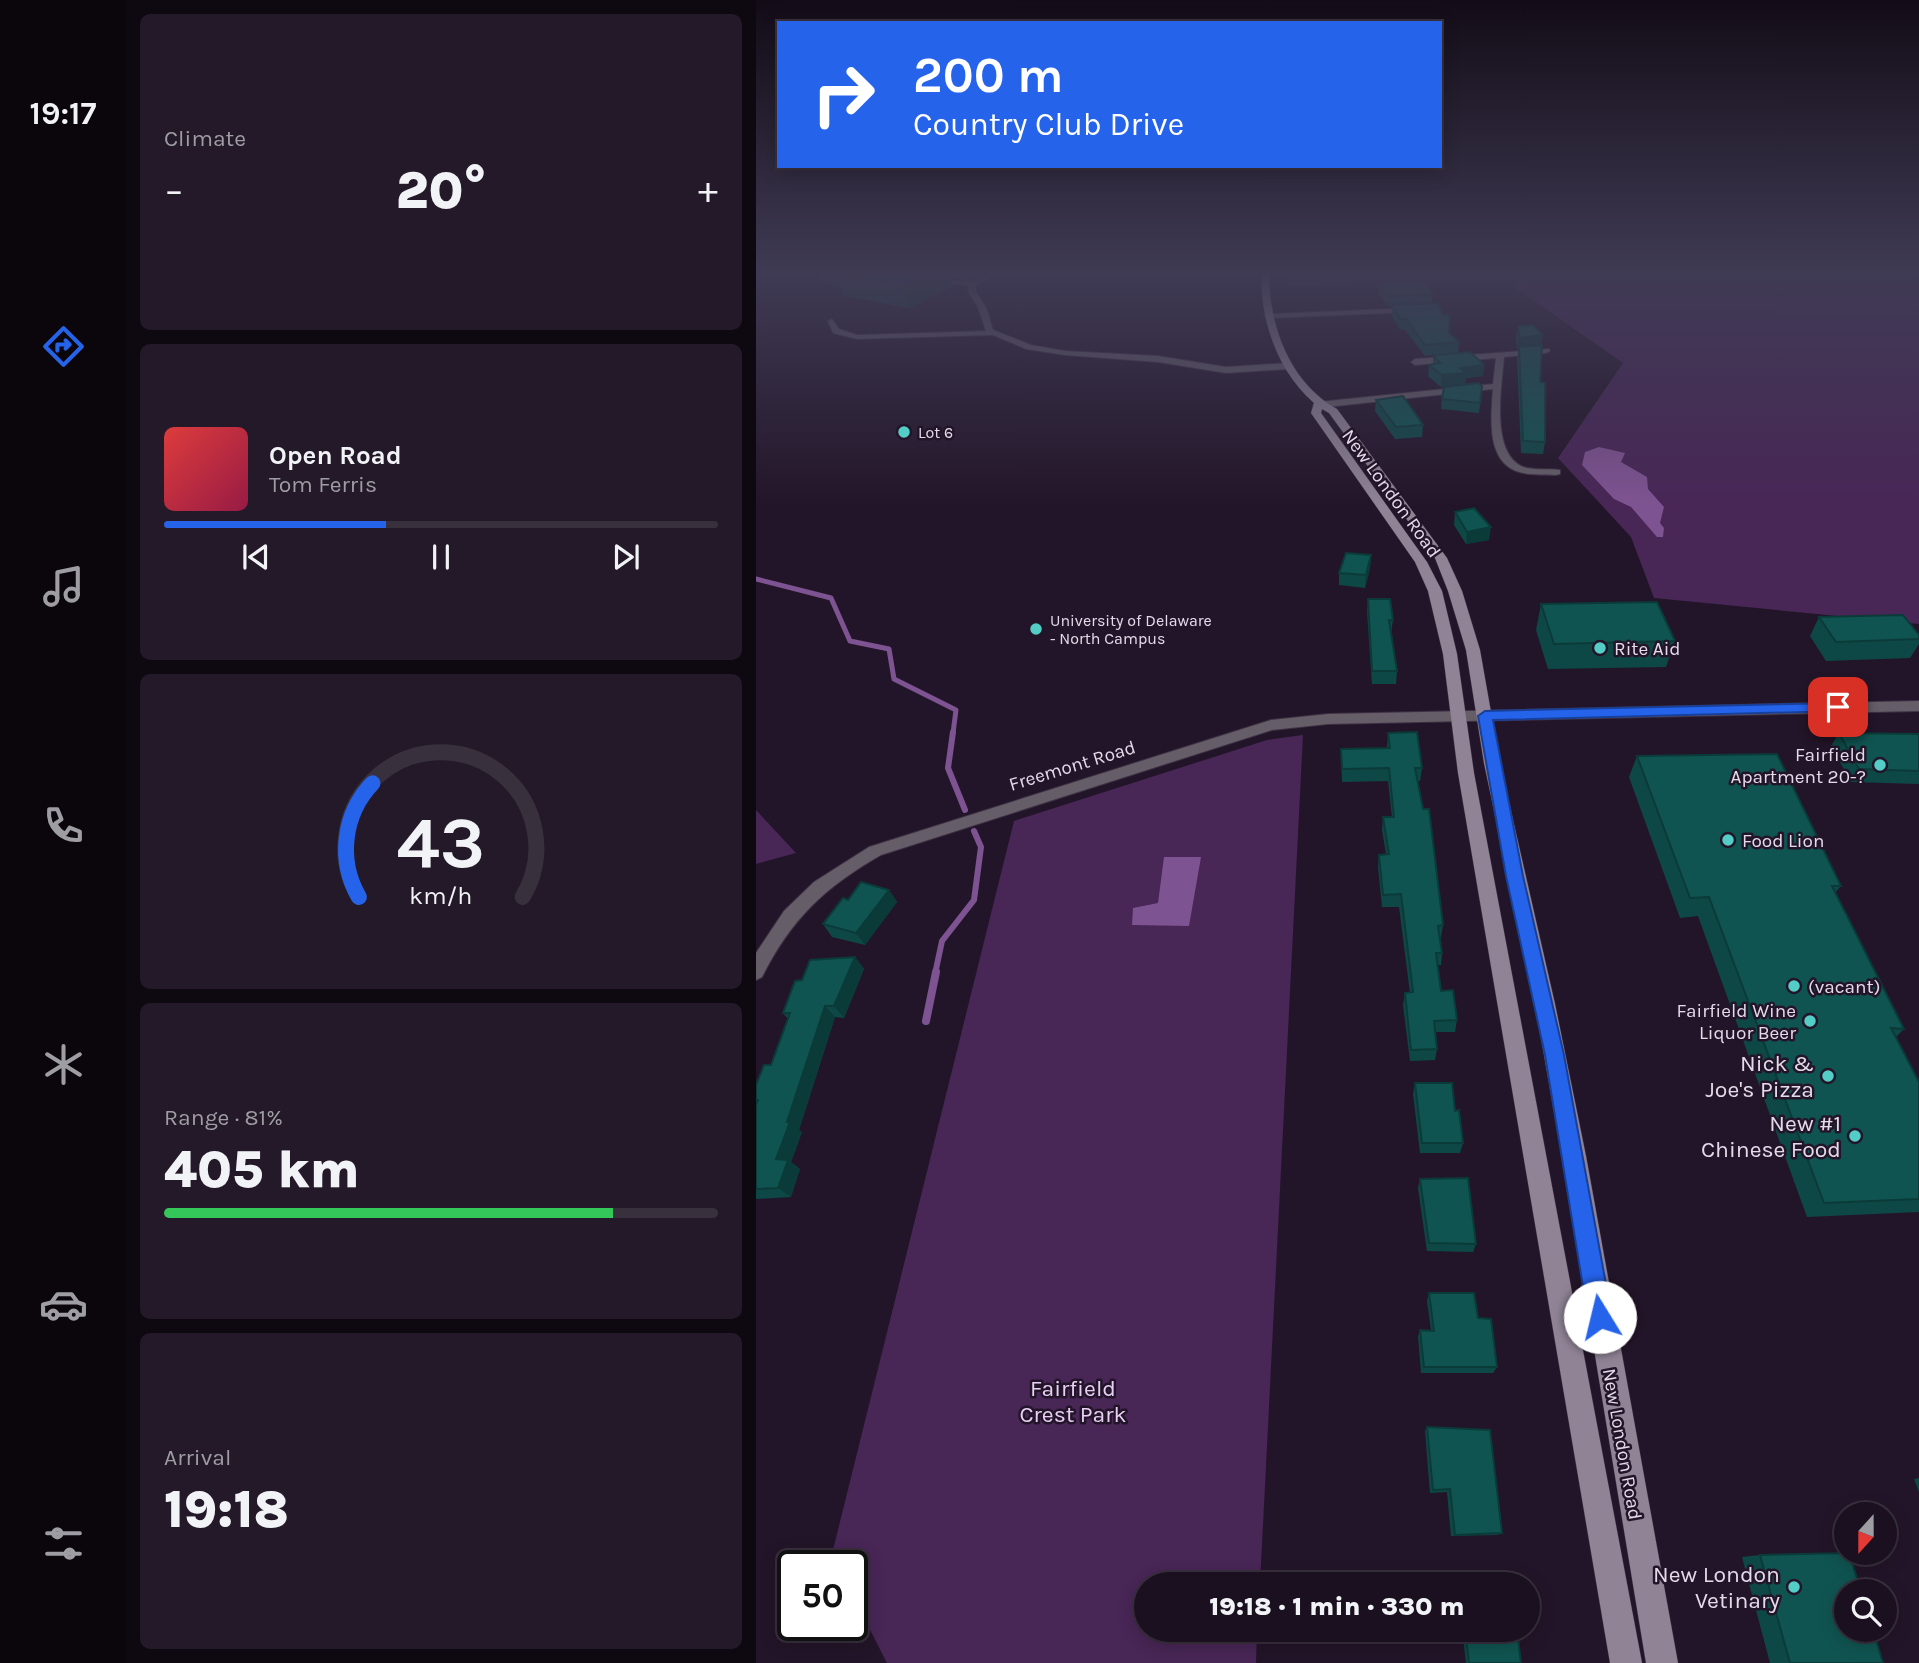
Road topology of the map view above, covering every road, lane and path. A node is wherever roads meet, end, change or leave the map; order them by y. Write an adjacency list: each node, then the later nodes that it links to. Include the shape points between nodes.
1 (1053, 351): 6 (street, via 1226,370)
2 (1283, 351): 6 (main road, New London Road)
3 (1546, 351): 4 (street)
4 (1500, 356): 5 (street); 7 (street)
5 (1415, 362)
6 (1289, 366): 8 (main road, New London Road)
7 (1499, 386): 8 (street); 9 (street, via 1496,437 1501,455 1517,468)
8 (1318, 405): 11 (main road, New London Road, via 1316,413 1421,562 1435,591); 12 (main road, New London Road, via 1333,411 1441,558 1473,650)
9 (1556, 472)
10 (1919, 706): 12 (street, Freemont Road)
11 (1458, 716): 12 (street, Freemont Road); 13 (street, Freemont Road, via 1271,725 897,842 844,867 806,896); 14 (main road, New London Road)
12 (1485, 716): 15 (main road, New London Road, via 1569,1131)
13 (756, 972)
14 (1626, 1663)
15 (1662, 1663)

